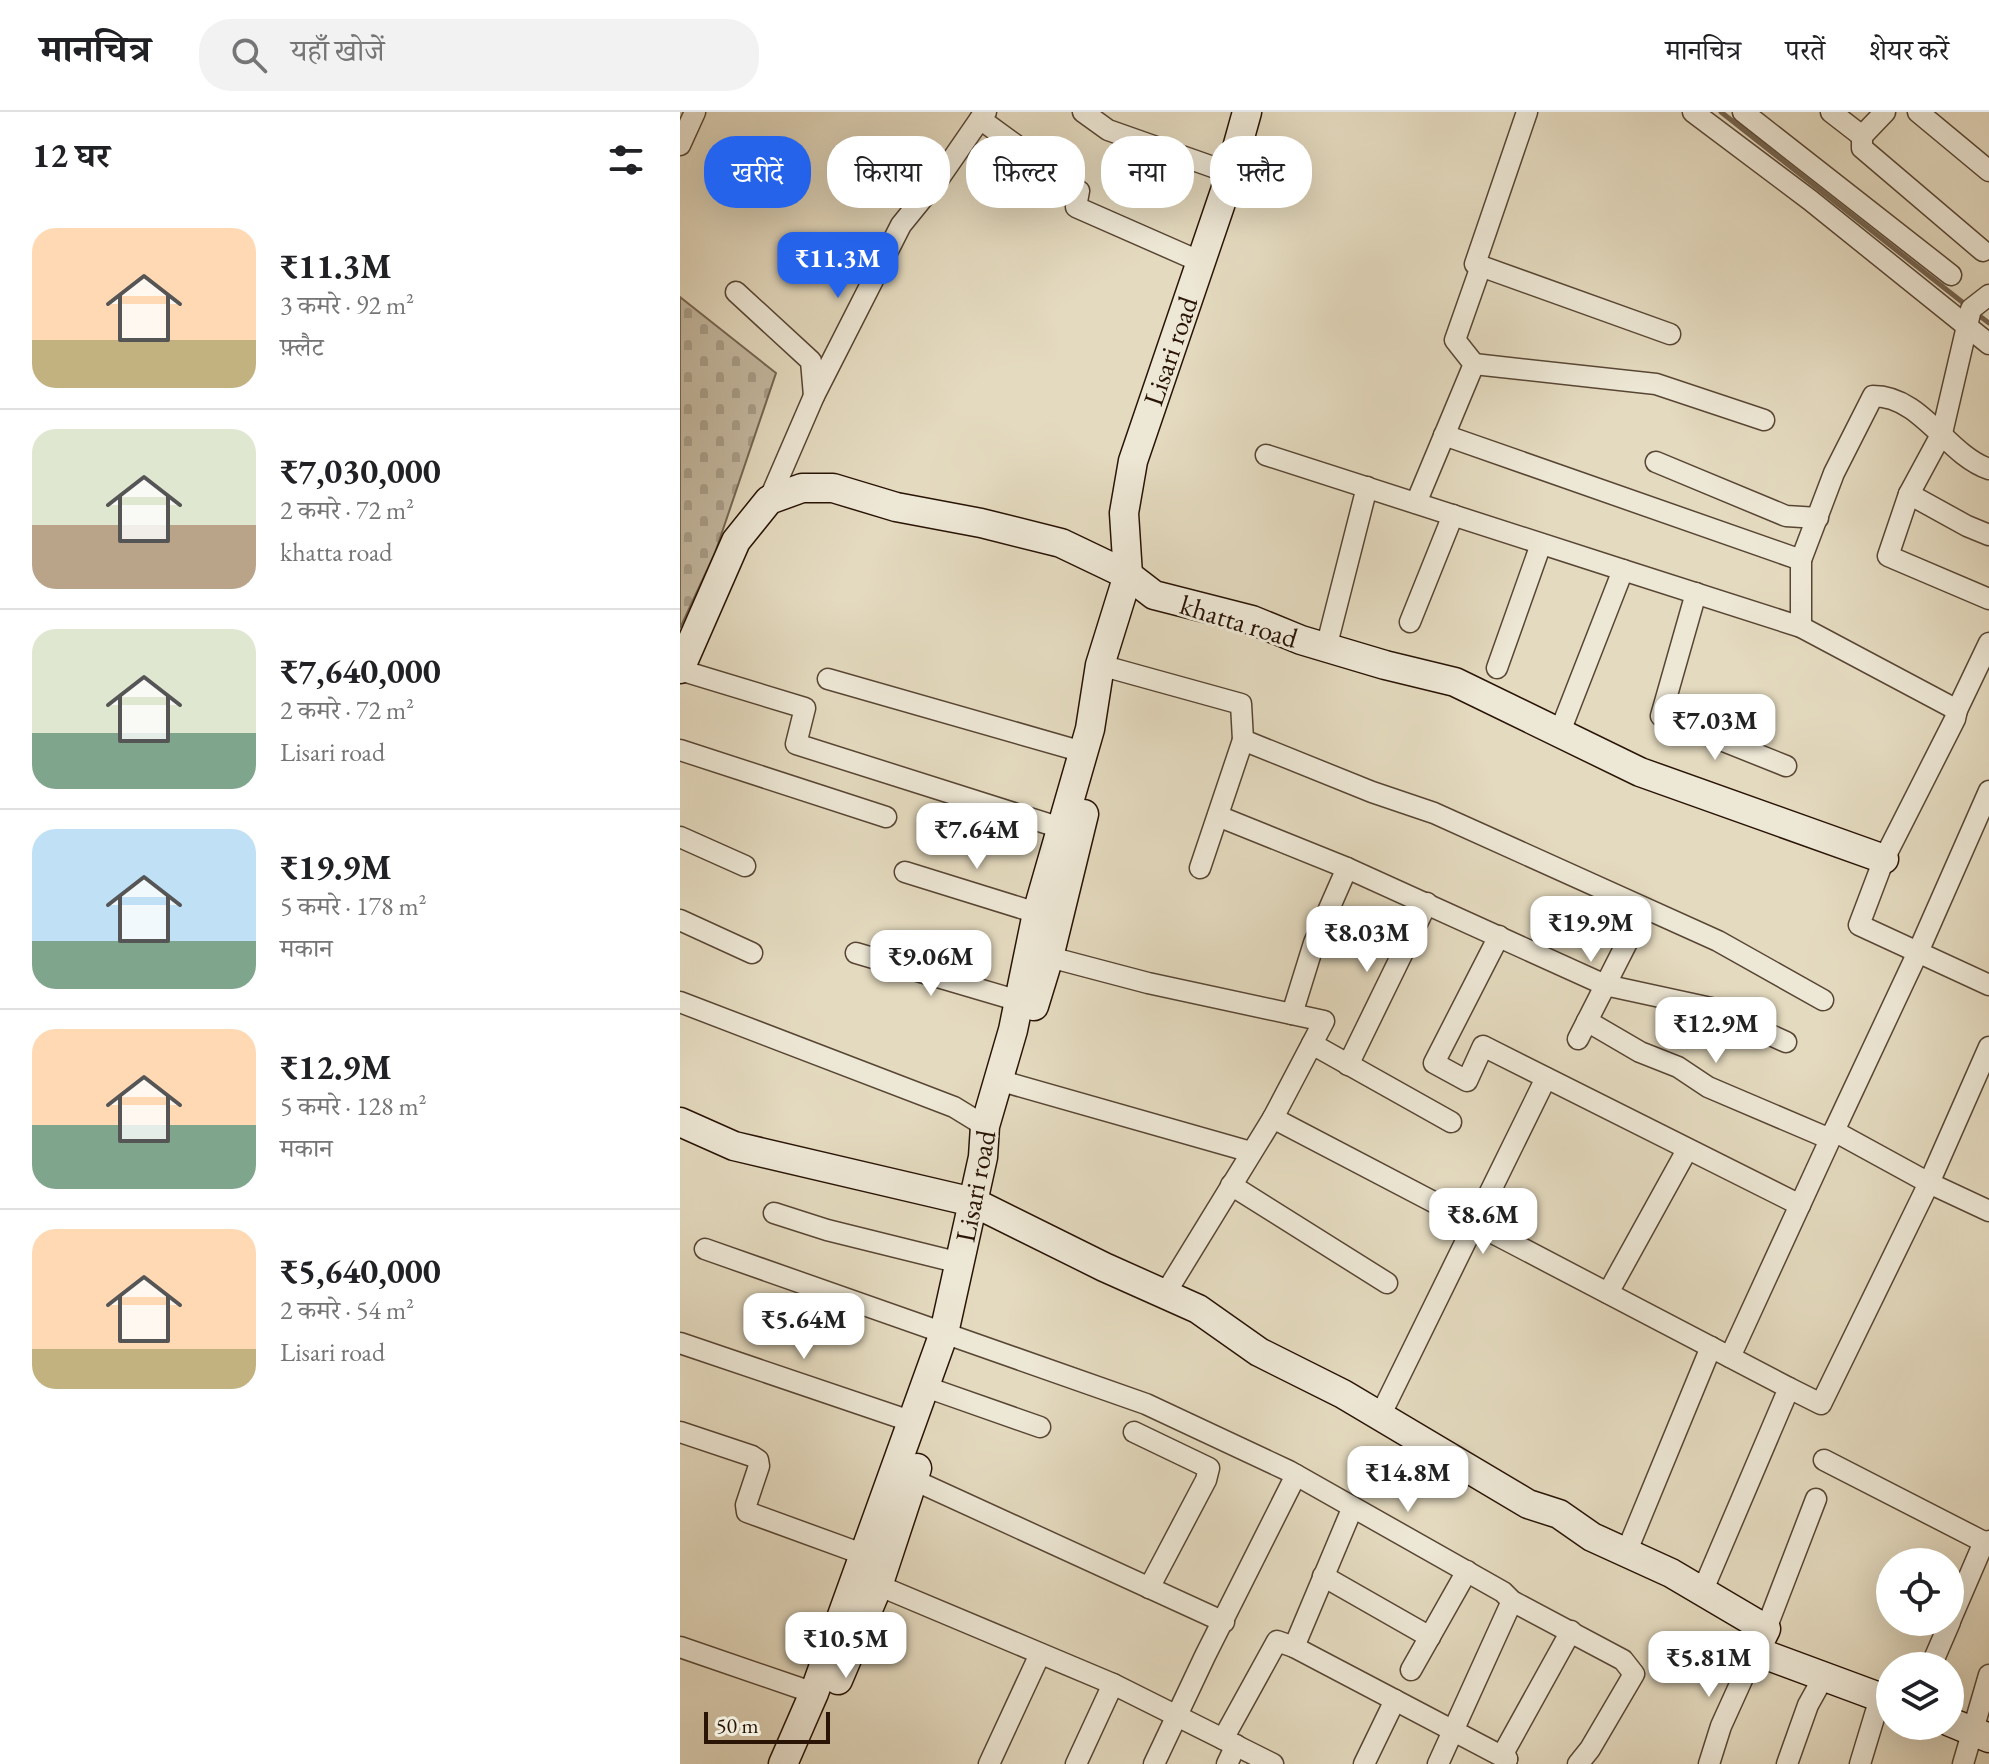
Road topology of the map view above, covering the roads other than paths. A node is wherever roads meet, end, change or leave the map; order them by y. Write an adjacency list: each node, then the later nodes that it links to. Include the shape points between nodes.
1 (695, 112): 13 (street)
2 (1083, 112): 14 (street, via 1108,130)
3 (1247, 112): 11 (street, Lisari road)
4 (1527, 112): 19 (street, via 1475,264)
5 (1694, 112): 23 (street)
6 (1743, 112): 20 (street)
7 (1831, 112): 12 (street)
8 (1885, 112): 12 (street)
9 (1918, 112): 15 (street)
10 (983, 115): 18 (street, via 1079,191 1076,207); 27 (street, via 901,225)
11 (1240, 136)
12 (1862, 136): 17 (street, via 1862,148)
13 (680, 145)
14 (1210, 166)
15 (1989, 171)
16 (1219, 208): 18 (street, Lisari road)
17 (1983, 251)
18 (1201, 262): 44 (street, Lisari road, via 1133,461 1124,513)
19 (1481, 266): 24 (street); 26 (street, via 1455,340)
20 (1951, 275)
21 (736, 292): 27 (street, via 811,361)
22 (1989, 295): 23 (street, via 1971,309)
23 (1967, 327): 25 (street); 29 (street)
24 (1670, 334)
25 (1989, 344)
26 (1474, 364): 28 (street, via 1656,384); 30 (street)
27 (814, 396): 36 (street)
28 (1764, 420)
29 (1942, 433): 33 (street, via 1975,464); 35 (street); 39 (street, via 1891,396 1873,396)
30 (1444, 435): 37 (street); 42 (street)
31 (1266, 455): 34 (street)
32 (1656, 462): 39 (street, via 1786,516)
33 (1989, 469)
34 (1367, 487): 37 (street); 50 (street)
35 (1909, 494): 40 (street); 46 (street, via 1888,556)
36 (769, 500): 44 (street, khatta road, via 802,488 833,488 1061,543); 53 (street, via 736,541)
37 (1416, 503): 38 (street)
38 (1453, 515): 41 (street); 47 (street)
39 (1818, 518): 42 (street)
40 (1989, 535)
41 (1541, 544): 43 (street); 52 (street)
42 (1801, 560): 48 (street)
43 (1623, 570): 45 (street); 56 (street)
44 (1125, 584): 50 (street, khatta road, via 1252,620); 51 (street, Lisari road)
45 (1696, 593): 48 (street); 60 (street, via 1661,716)
46 (1989, 599)
47 (1410, 622)
48 (1801, 627): 55 (street)
49 (1989, 643): 55 (street)
50 (1326, 648): 56 (street, khatta road, via 1455,682)
51 (1110, 668): 57 (street, via 1241,704); 59 (street, Lisari road); 79 (street, Lisari road)
52 (1497, 668)
53 (680, 670): 64 (street, via 805,708 796,744)
54 (828, 679): 59 (street)
55 (1957, 710): 66 (street)
56 (1559, 734): 66 (street, khatta road, via 1640,772)
57 (1243, 740): 62 (street); 72 (street, via 1434,813)
58 (680, 750): 63 (street)
59 (1083, 752): 64 (street, Lisari road)
60 (1786, 766)
61 (1989, 791): 76 (street)
62 (1218, 816): 68 (street); 69 (street)
63 (886, 817)
64 (1061, 828): 73 (street, Lisari road)
65 (680, 837): 67 (street)
66 (1884, 859): 76 (street, via 1859,925)
67 (745, 866)
68 (1200, 868)
69 (1347, 868): 71 (street); 85 (street, via 1314,943)
70 (905, 872): 73 (street)
71 (1427, 903): 75 (street); 89 (street)
72 (1644, 909): 80 (street); 82 (street, via 1718,941)
73 (1037, 913): 79 (street, Lisari road)
74 (680, 920): 77 (street)
75 (1499, 936): 80 (street); 90 (street, via 1434,1063 1467,1081 1483,1046)
76 (1918, 952): 81 (street); 96 (street)
77 (752, 953)
78 (856, 953): 83 (street)
79 (1039, 954): 83 (street, Lisari road); 85 (street); 91 (street, Lisari road)
80 (1605, 985): 86 (street, via 1711,1008); 96 (street, via 1582,1030)
81 (1989, 985)
82 (1823, 1000)
83 (1019, 1001): 91 (street, Lisari road)
84 (680, 1002): 94 (street, via 954,1107)
85 (1292, 1014): 87 (street, via 1324,1021)
86 (1786, 1042)
87 (1312, 1044): 89 (street); 92 (street)
88 (1989, 1047): 99 (street)
89 (1348, 1065): 93 (street)
90 (1546, 1078): 97 (street); 105 (street)
91 (1004, 1082): 94 (street, Lisari road); 98 (street); 101 (street, Lisari road)
92 (1273, 1118): 98 (street); 105 (street)
93 (1451, 1122)
94 (985, 1126): 101 (street, Lisari road)
95 (682, 1128): 101 (street, via 734,1146)
96 (1832, 1135): 99 (street); 102 (street)
97 (1687, 1150): 102 (street); 109 (street)
98 (1251, 1152): 100 (street)
99 (1929, 1183): 103 (street); 115 (street, via 1821,1404)
100 (1231, 1185): 108 (street); 110 (street)
101 (980, 1205): 107 (street, Lisari road); 110 (street); 111 (street, Lisari road)
102 (1800, 1205): 114 (street)
103 (1989, 1211)
104 (774, 1213): 107 (street)
105 (1474, 1223): 109 (street); 117 (street)
106 (705, 1249): 111 (street)
107 (960, 1263): 111 (street, Lisari road)
108 (1387, 1283)
109 (1608, 1293): 113 (street)
110 (1165, 1294): 117 (street, via 1198,1309 1259,1352)
111 (953, 1336): 116 (street, Lisari road); 123 (street, via 1146,1404)
112 (680, 1343): 118 (street)
113 (1711, 1347): 114 (street); 128 (street)
114 (1730, 1357): 115 (street)
115 (1789, 1388): 134 (street)
116 (934, 1390): 118 (street, Lisari road); 119 (street); 124 (street, Lisari road)
117 (1380, 1416): 128 (street, via 1528,1504 1559,1514)
118 (913, 1422): 124 (street, Lisari road)
119 (1040, 1427)
120 (680, 1432): 130 (street, via 758,1460 747,1512)
121 (1134, 1432): 132 (street, via 1209,1468)
122 (1824, 1460): 127 (street)
123 (1296, 1475): 126 (street); 136 (street)
124 (904, 1476): 130 (street, Lisari road); 132 (street)
125 (1816, 1499): 139 (street)
126 (1352, 1509): 129 (street); 131 (street)
127 (1986, 1542): 133 (street)
128 (1626, 1553): 134 (street)
129 (1467, 1571): 135 (street); 138 (street)
130 (867, 1572): 142 (street); 147 (street, Lisari road); 157 (street, Lisari road)
131 (1323, 1576): 138 (street); 141 (street)
132 (1149, 1588): 136 (street)
133 (1964, 1591)
134 (1702, 1592): 139 (street)
135 (1512, 1601): 137 (street); 152 (street)
136 (1224, 1622): 150 (street)
137 (1571, 1631): 155 (street, via 1504,1752); 164 (street, via 1623,1660 1634,1674)
138 (1430, 1637): 143 (street)
139 (1760, 1640): 145 (street); 165 (street)
140 (680, 1647): 147 (street)
141 (1294, 1647): 149 (street); 154 (street, via 1277,1641)
142 (1040, 1654): 146 (street); 158 (street)
143 (1411, 1670)
144 (1989, 1675): 153 (street)
145 (1823, 1678): 148 (street); 166 (street)
146 (1113, 1684): 150 (street); 159 (street)
147 (814, 1693): 156 (street, Lisari road)
148 (1876, 1697)
149 (1395, 1700): 152 (street); 162 (street)
150 (1177, 1716): 154 (street); 160 (street)
151 (1876, 1723): 167 (street)
152 (1452, 1731): 155 (street); 163 (street)
153 (1970, 1731): 168 (street)
154 (1228, 1749): 161 (street)
155 (1506, 1762)
156 (783, 1764)
157 (802, 1764)
158 (989, 1764)
159 (1076, 1764)
160 (1154, 1764)
161 (1273, 1764)
162 (1364, 1764)
163 (1438, 1764)
164 (1578, 1764)
165 (1709, 1764)
166 (1787, 1764)
167 (1860, 1764)
168 (1963, 1764)

